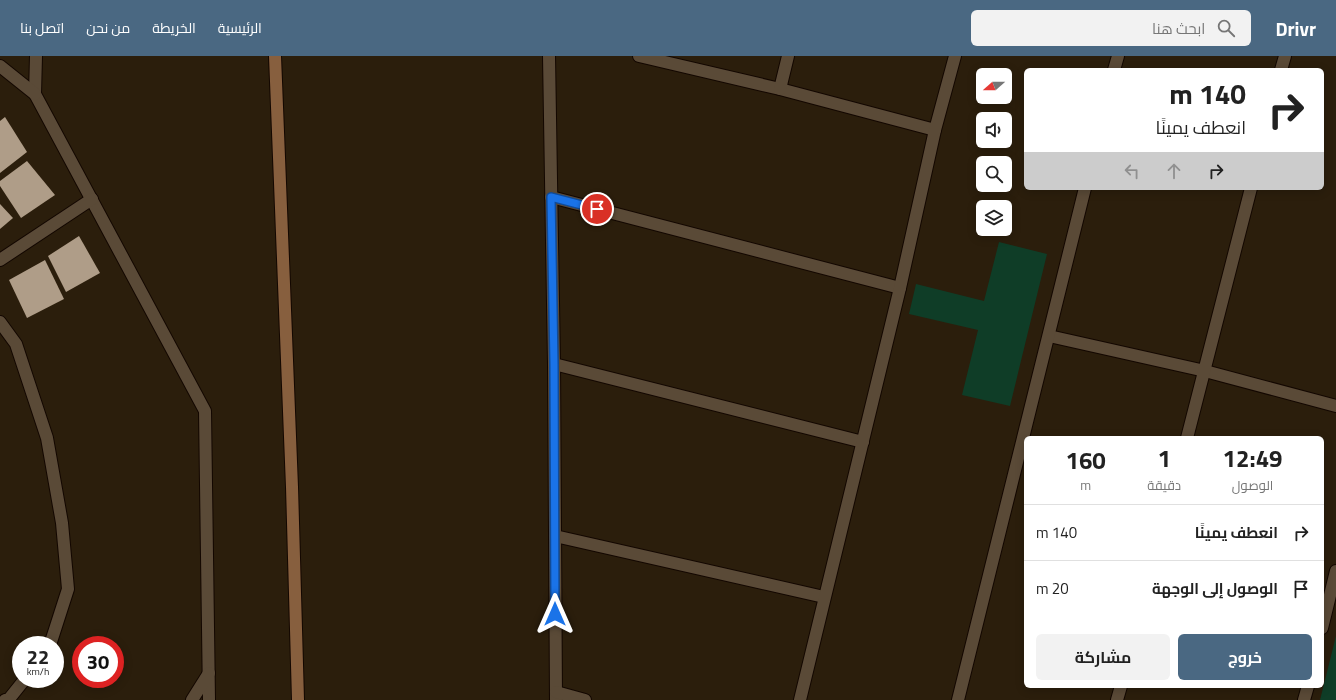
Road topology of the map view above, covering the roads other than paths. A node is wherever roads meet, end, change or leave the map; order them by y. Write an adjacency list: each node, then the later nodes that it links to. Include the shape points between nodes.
1 (36, 56): 13 (street)
2 (275, 56): 41 (street)
3 (549, 56): 17 (street)
4 (639, 56): 12 (street)
5 (788, 56): 12 (street)
6 (955, 56): 14 (street)
7 (1118, 56): 10 (street)
8 (1284, 56): 11 (street)
9 (0, 66): 13 (street)
10 (1115, 68)
11 (1281, 68)
12 (780, 89): 14 (street)
13 (35, 94): 18 (street)
14 (935, 130): 20 (street)
15 (1085, 190): 22 (street)
16 (1250, 190): 24 (street)
17 (551, 197): 20 (street); 23 (street)
18 (92, 200): 19 (street); 33 (street, via 205,410)
19 (0, 260)
20 (900, 288): 27 (street)
21 (0, 322): 32 (street, via 16,344 47,438 62,524 68,589)
22 (1049, 336): 24 (street); 44 (street)
23 (554, 364): 27 (street); 28 (street)
24 (1205, 371): 25 (street); 26 (street)
25 (1336, 406)
26 (1188, 436)
27 (863, 442): 30 (street)
28 (555, 536): 30 (street); 37 (street)
29 (1336, 571): 31 (street)
30 (824, 598): 43 (street)
31 (1324, 620)
32 (53, 636)
33 (209, 673): 39 (street); 40 (street)
34 (17, 688): 38 (street, via 9,699)
35 (1120, 688): 45 (street)
36 (1307, 688): 46 (street)
37 (556, 696): 42 (street)
38 (5, 700)
39 (192, 700)
40 (209, 700)
41 (298, 700)
42 (584, 700)
43 (800, 700)
44 (958, 700)
45 (1117, 700)
46 (1304, 700)

